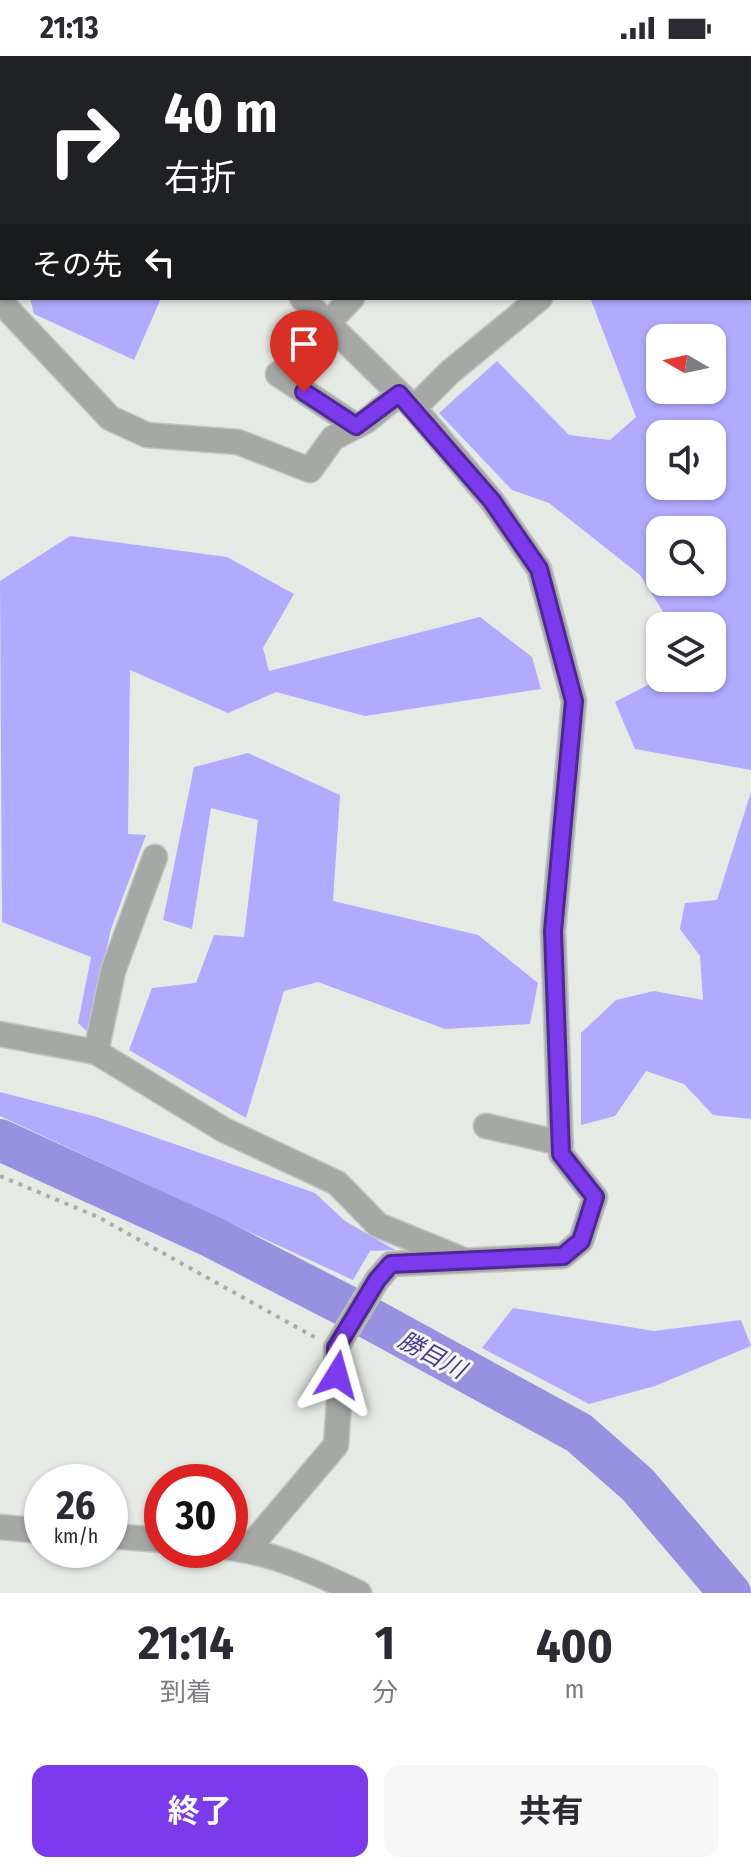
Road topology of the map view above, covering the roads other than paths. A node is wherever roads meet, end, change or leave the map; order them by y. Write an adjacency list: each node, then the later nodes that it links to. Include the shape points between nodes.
1 (304, 300): 5 (street)
2 (350, 300): 5 (street)
3 (538, 300): 7 (street)
4 (0, 301): 8 (street, via 110,418 147,435 238,442 310,470 333,438)
5 (328, 323): 7 (street)
6 (278, 374): 8 (street)
7 (406, 401): 8 (street); 13 (street, via 492,501 539,569 574,701 553,931)
8 (356, 426)
9 (155, 857): 11 (street, via 113,971)
10 (0, 1034): 11 (street)
11 (96, 1052): 14 (street, via 224,1130 337,1183 378,1225)
12 (486, 1126): 13 (street)
13 (561, 1143): 14 (street, via 561,1154 595,1197 581,1241 563,1256)
14 (465, 1261): 17 (street, via 391,1264 377,1280 340,1342 336,1445)
15 (0, 1528): 16 (street)
16 (24, 1530)
17 (248, 1539)
18 (248, 1552): 19 (street)
19 (359, 1593)

